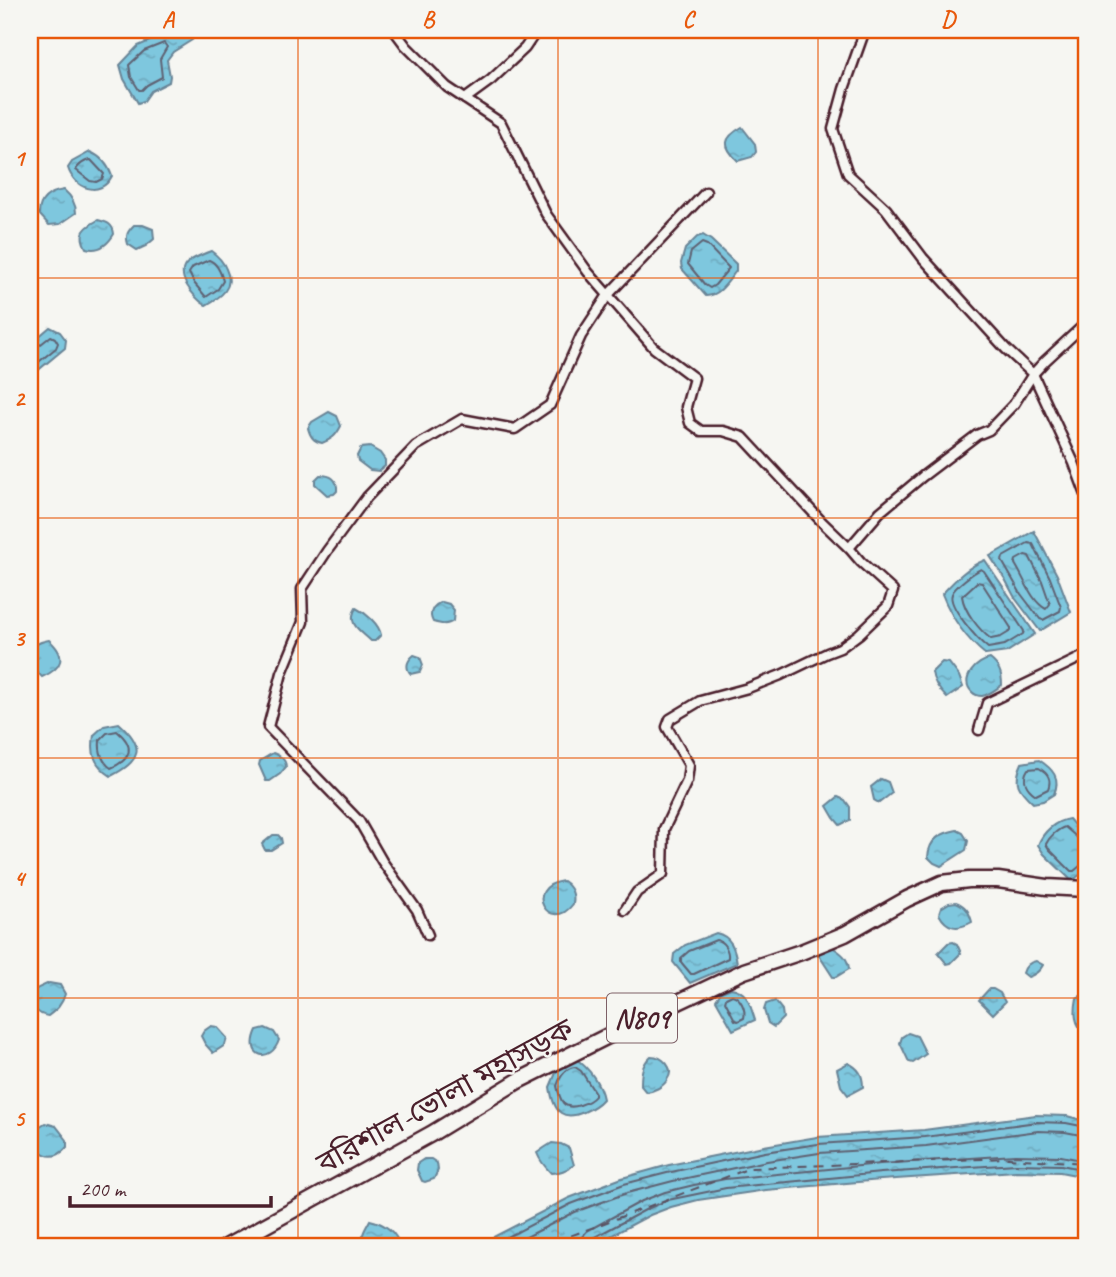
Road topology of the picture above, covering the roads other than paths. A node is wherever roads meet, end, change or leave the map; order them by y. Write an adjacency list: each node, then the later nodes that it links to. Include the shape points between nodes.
1 (394, 30): 4 (street, via 426,68)
2 (537, 30): 4 (street, via 525,48)
3 (865, 30): 8 (street, via 832,129 848,174 886,209 923,258)
4 (465, 99): 6 (street, via 501,124 546,214)
5 (706, 192): 6 (street)
6 (608, 295): 10 (street, via 654,348 694,378 686,407 690,423 701,431 743,437); 15 (street, via 580,336 550,405 515,429 462,419 416,446 367,497 303,589 303,622 282,673 268,727 359,821 417,910)
7 (1086, 323): 8 (street)
8 (1033, 374): 9 (street); 10 (street, via 1014,404 989,430 923,476)
9 (1086, 495)
10 (849, 548): 14 (street, via 893,591 888,606 840,648 748,688 700,701 670,719 667,727 689,765 687,780 664,829 663,874 637,892)
11 (1086, 655): 12 (street, via 987,703)
12 (979, 730)
13 (1086, 889): 16 (highway, বরিশাল-ভোলা মহাসড়ক / N809, via 998,880 942,883 845,934 744,971 518,1081)
14 (625, 910)
15 (428, 935)
16 (226, 1247)

